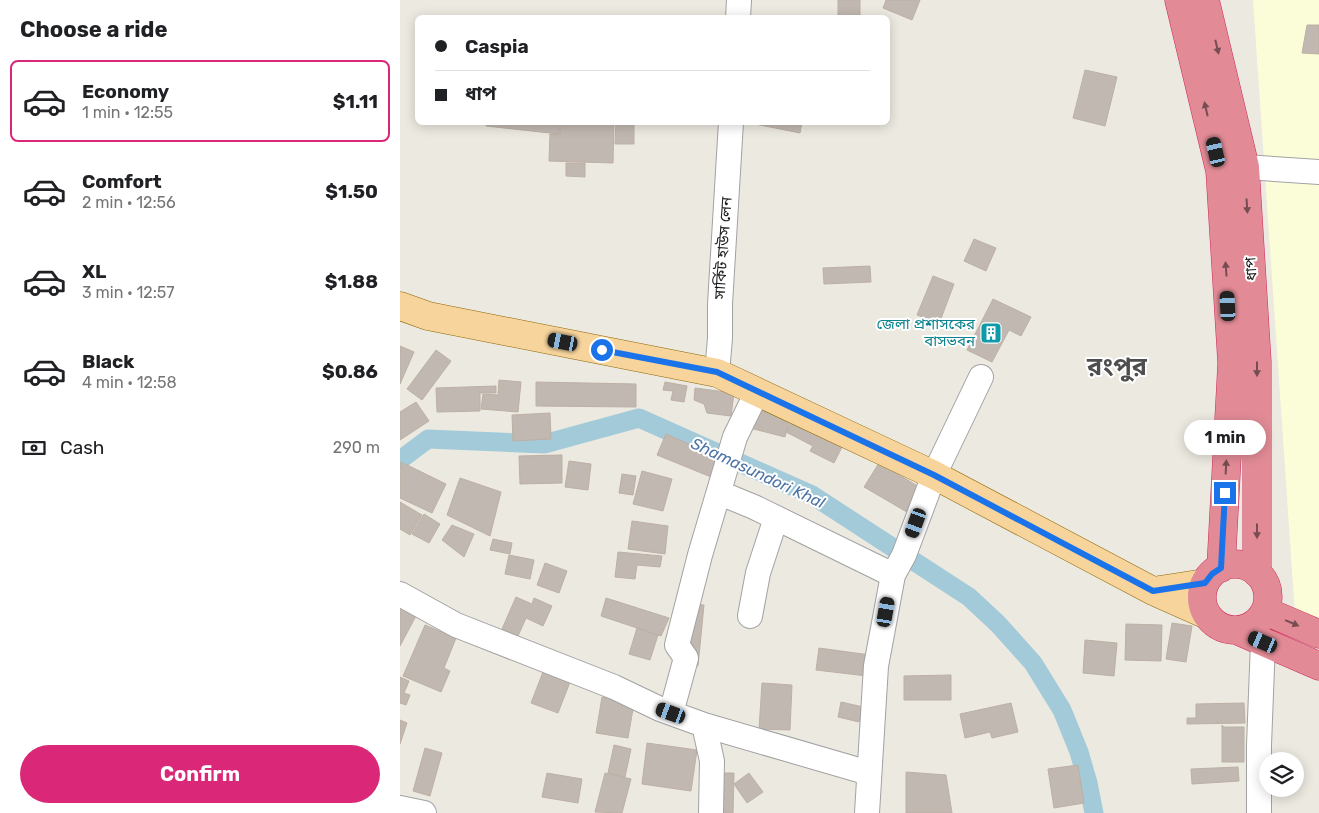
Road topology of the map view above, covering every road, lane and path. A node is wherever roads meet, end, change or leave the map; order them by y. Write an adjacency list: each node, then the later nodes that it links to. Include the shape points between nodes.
1 (739, 0): 4 (street)
2 (1179, 0): 17 (highway, ধাপ, one-way to 2, via 1232,363 1220,171)
3 (1205, 0): 6 (highway, ধাপ, one-way to 6)
4 (738, 15)
5 (731, 125): 9 (street, সার্কিট হাউস লেন)
6 (1245, 167): 7 (street); 15 (highway, ধাপ, one-way to 15, via 1257,362)
7 (1319, 172)
8 (400, 306): 9 (main road, via 428,316)
9 (717, 372): 11 (main road)
10 (981, 377): 12 (street)
11 (757, 392): 12 (main road); 13 (street, via 736,438)
12 (934, 475): 16 (street); 18 (main road)
13 (720, 493): 14 (street); 27 (street, via 677,645 686,658)
14 (776, 518): 16 (street); 22 (street, via 758,573)
15 (1257, 573): 17 (highway, via 1246,566 1233,564); 20 (highway, ধাপ, via 1265,584 1268,597)
16 (893, 576): 29 (street, via 876,666)
17 (1213, 576): 18 (main road); 21 (highway, ধাপ, via 1202,594)
18 (1153, 591): 21 (main road)
19 (400, 594): 27 (street, via 456,625)
20 (1265, 611): 23 (highway, via 1247,628); 24 (highway, one-way to 24)
21 (1208, 615): 23 (highway, via 1215,624)
22 (750, 616)
23 (1236, 630): 25 (highway)
24 (1319, 634)
25 (1263, 642): 26 (highway); 34 (street)
26 (1319, 666)
27 (671, 713): 28 (street)
28 (704, 725): 29 (street); 32 (street, via 712,761)
29 (869, 774): 33 (street)
30 (400, 808): 31 (street)
31 (424, 813)
32 (710, 813)
33 (867, 813)
34 (1259, 813)

